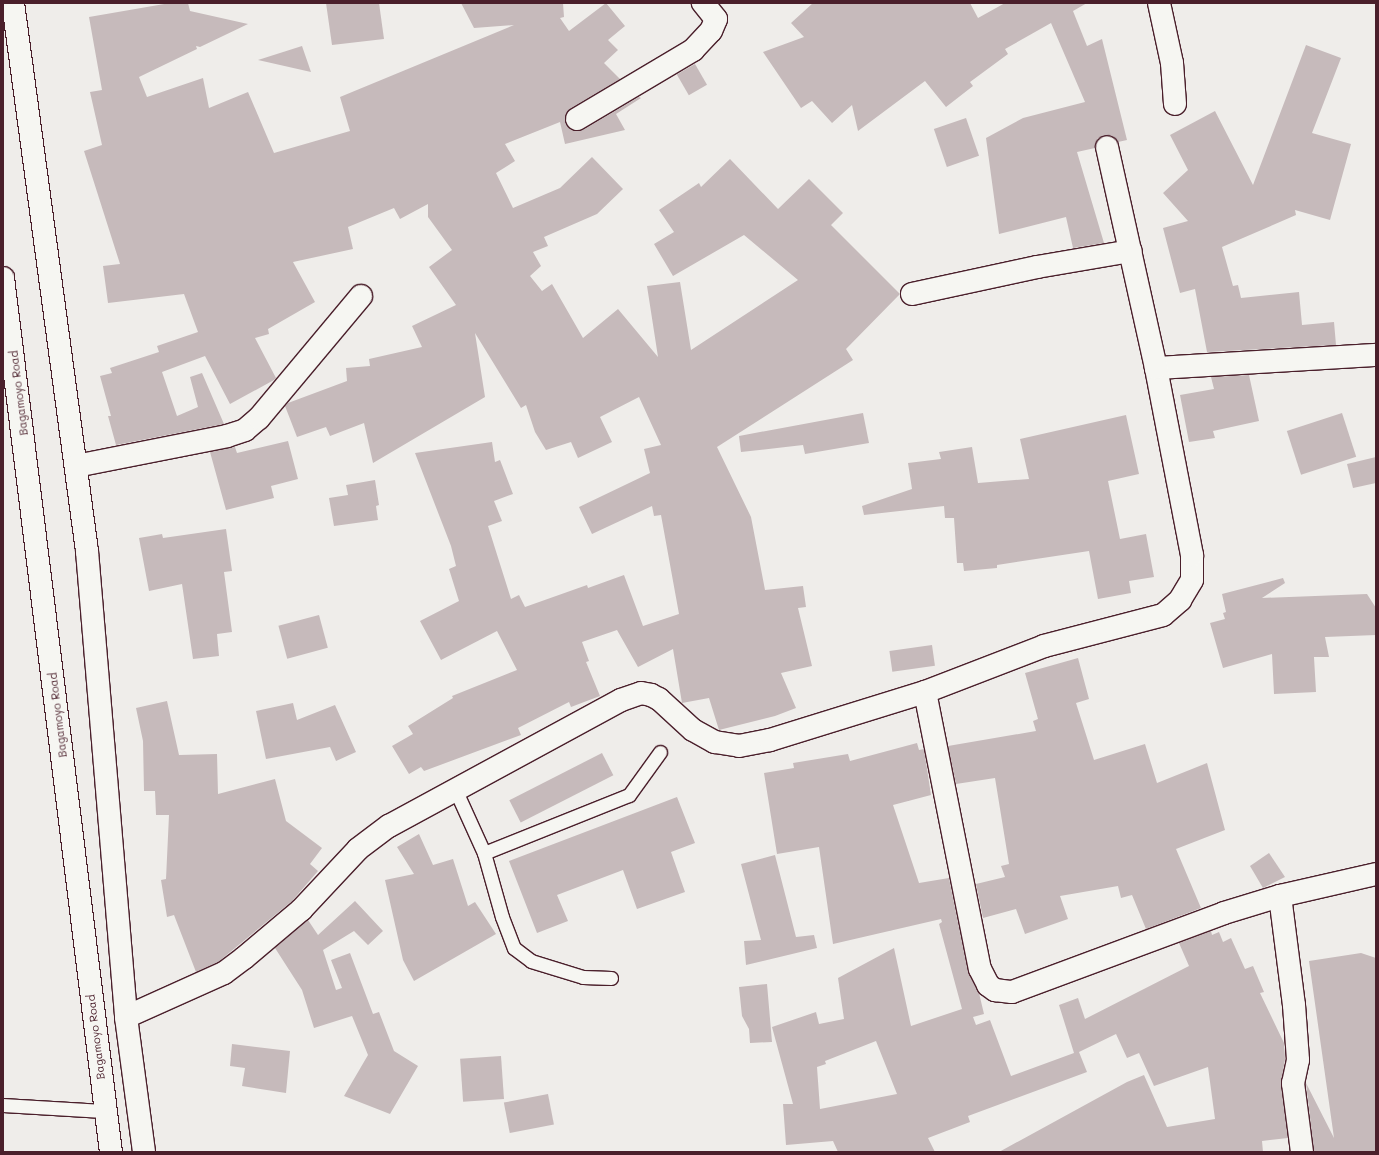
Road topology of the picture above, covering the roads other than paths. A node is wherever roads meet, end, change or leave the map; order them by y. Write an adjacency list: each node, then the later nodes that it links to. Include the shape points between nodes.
1 (12, 3): 14 (main road)
2 (704, 3): 5 (main road, via 716,18 711,31 693,50)
3 (1158, 3): 4 (main road, via 1172,63)
4 (1175, 104)
5 (577, 119)
6 (1107, 147): 7 (main road)
7 (1131, 251): 9 (main road, via 1037,267); 13 (main road)
8 (3, 278): 11 (main road, Bagamoyo Road)
9 (912, 294)
10 (361, 296): 14 (main road, via 259,418 244,430 227,436)
11 (6, 313): 24 (main road, Bagamoyo Road)
12 (1376, 355): 13 (main road)
13 (1156, 368): 15 (main road, via 1192,555 1192,580 1180,600 1163,615 1044,646)
14 (76, 466): 22 (main road, via 87,550)
15 (925, 692): 17 (main road, via 770,740 739,746 715,742 693,730 659,699 642,693 621,700); 20 (main road, via 980,969 988,985 995,990 1012,992 1224,913)
16 (660, 752): 18 (lane, via 629,794)
17 (455, 789): 18 (lane); 22 (main road, via 372,837 335,871 301,910 229,969)
18 (484, 853): 21 (lane, via 502,917 514,948 531,962 583,977)
19 (1376, 874): 20 (main road)
20 (1280, 896): 27 (main road, via 1294,1005 1298,1060 1294,1083)
21 (611, 978)
22 (126, 1017): 26 (main road)
23 (3, 1105): 24 (lane)
24 (105, 1111): 25 (main road, Bagamoyo Road)
25 (111, 1152)
26 (144, 1152)
27 (1302, 1152)

